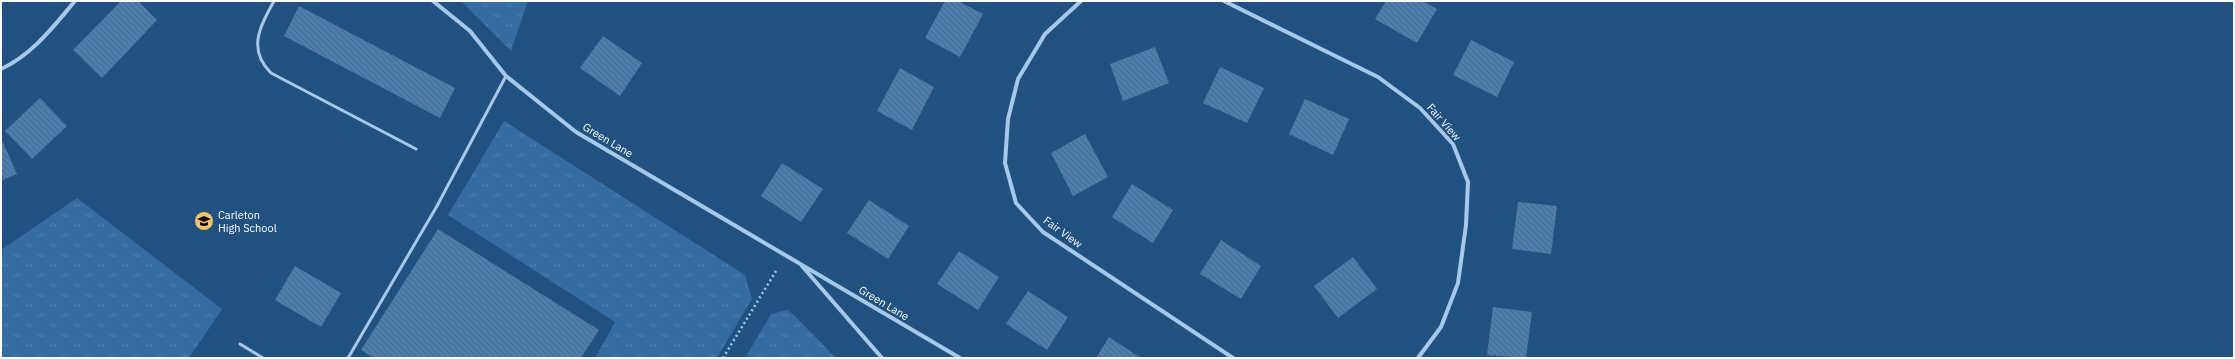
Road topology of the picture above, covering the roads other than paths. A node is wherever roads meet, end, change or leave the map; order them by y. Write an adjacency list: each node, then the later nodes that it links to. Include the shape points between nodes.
1 (75, 1): 6 (street, via 42,39 18,61)
2 (274, 1): 8 (lane, via 262,23 257,51 261,63 270,73)
3 (433, 1): 7 (street, Green Lane, via 470,31)
4 (1081, 1): 15 (street, Fair View, via 1045,34 1018,79 1008,119 1004,163 1016,203 1043,232)
5 (1224, 1): 16 (street, Fair View, via 1378,77 1420,108 1453,144 1468,182 1466,224 1458,283 1441,327)
6 (1, 69)
7 (506, 76): 9 (street, Green Lane, via 576,132); 12 (lane, via 437,206)
8 (416, 149)
9 (800, 263): 13 (street, Green Lane); 14 (street, Green Lane)
10 (240, 344): 11 (lane)
11 (263, 358)
12 (348, 358)
13 (882, 358)
14 (960, 358)
15 (1233, 358)
16 (1418, 358)

